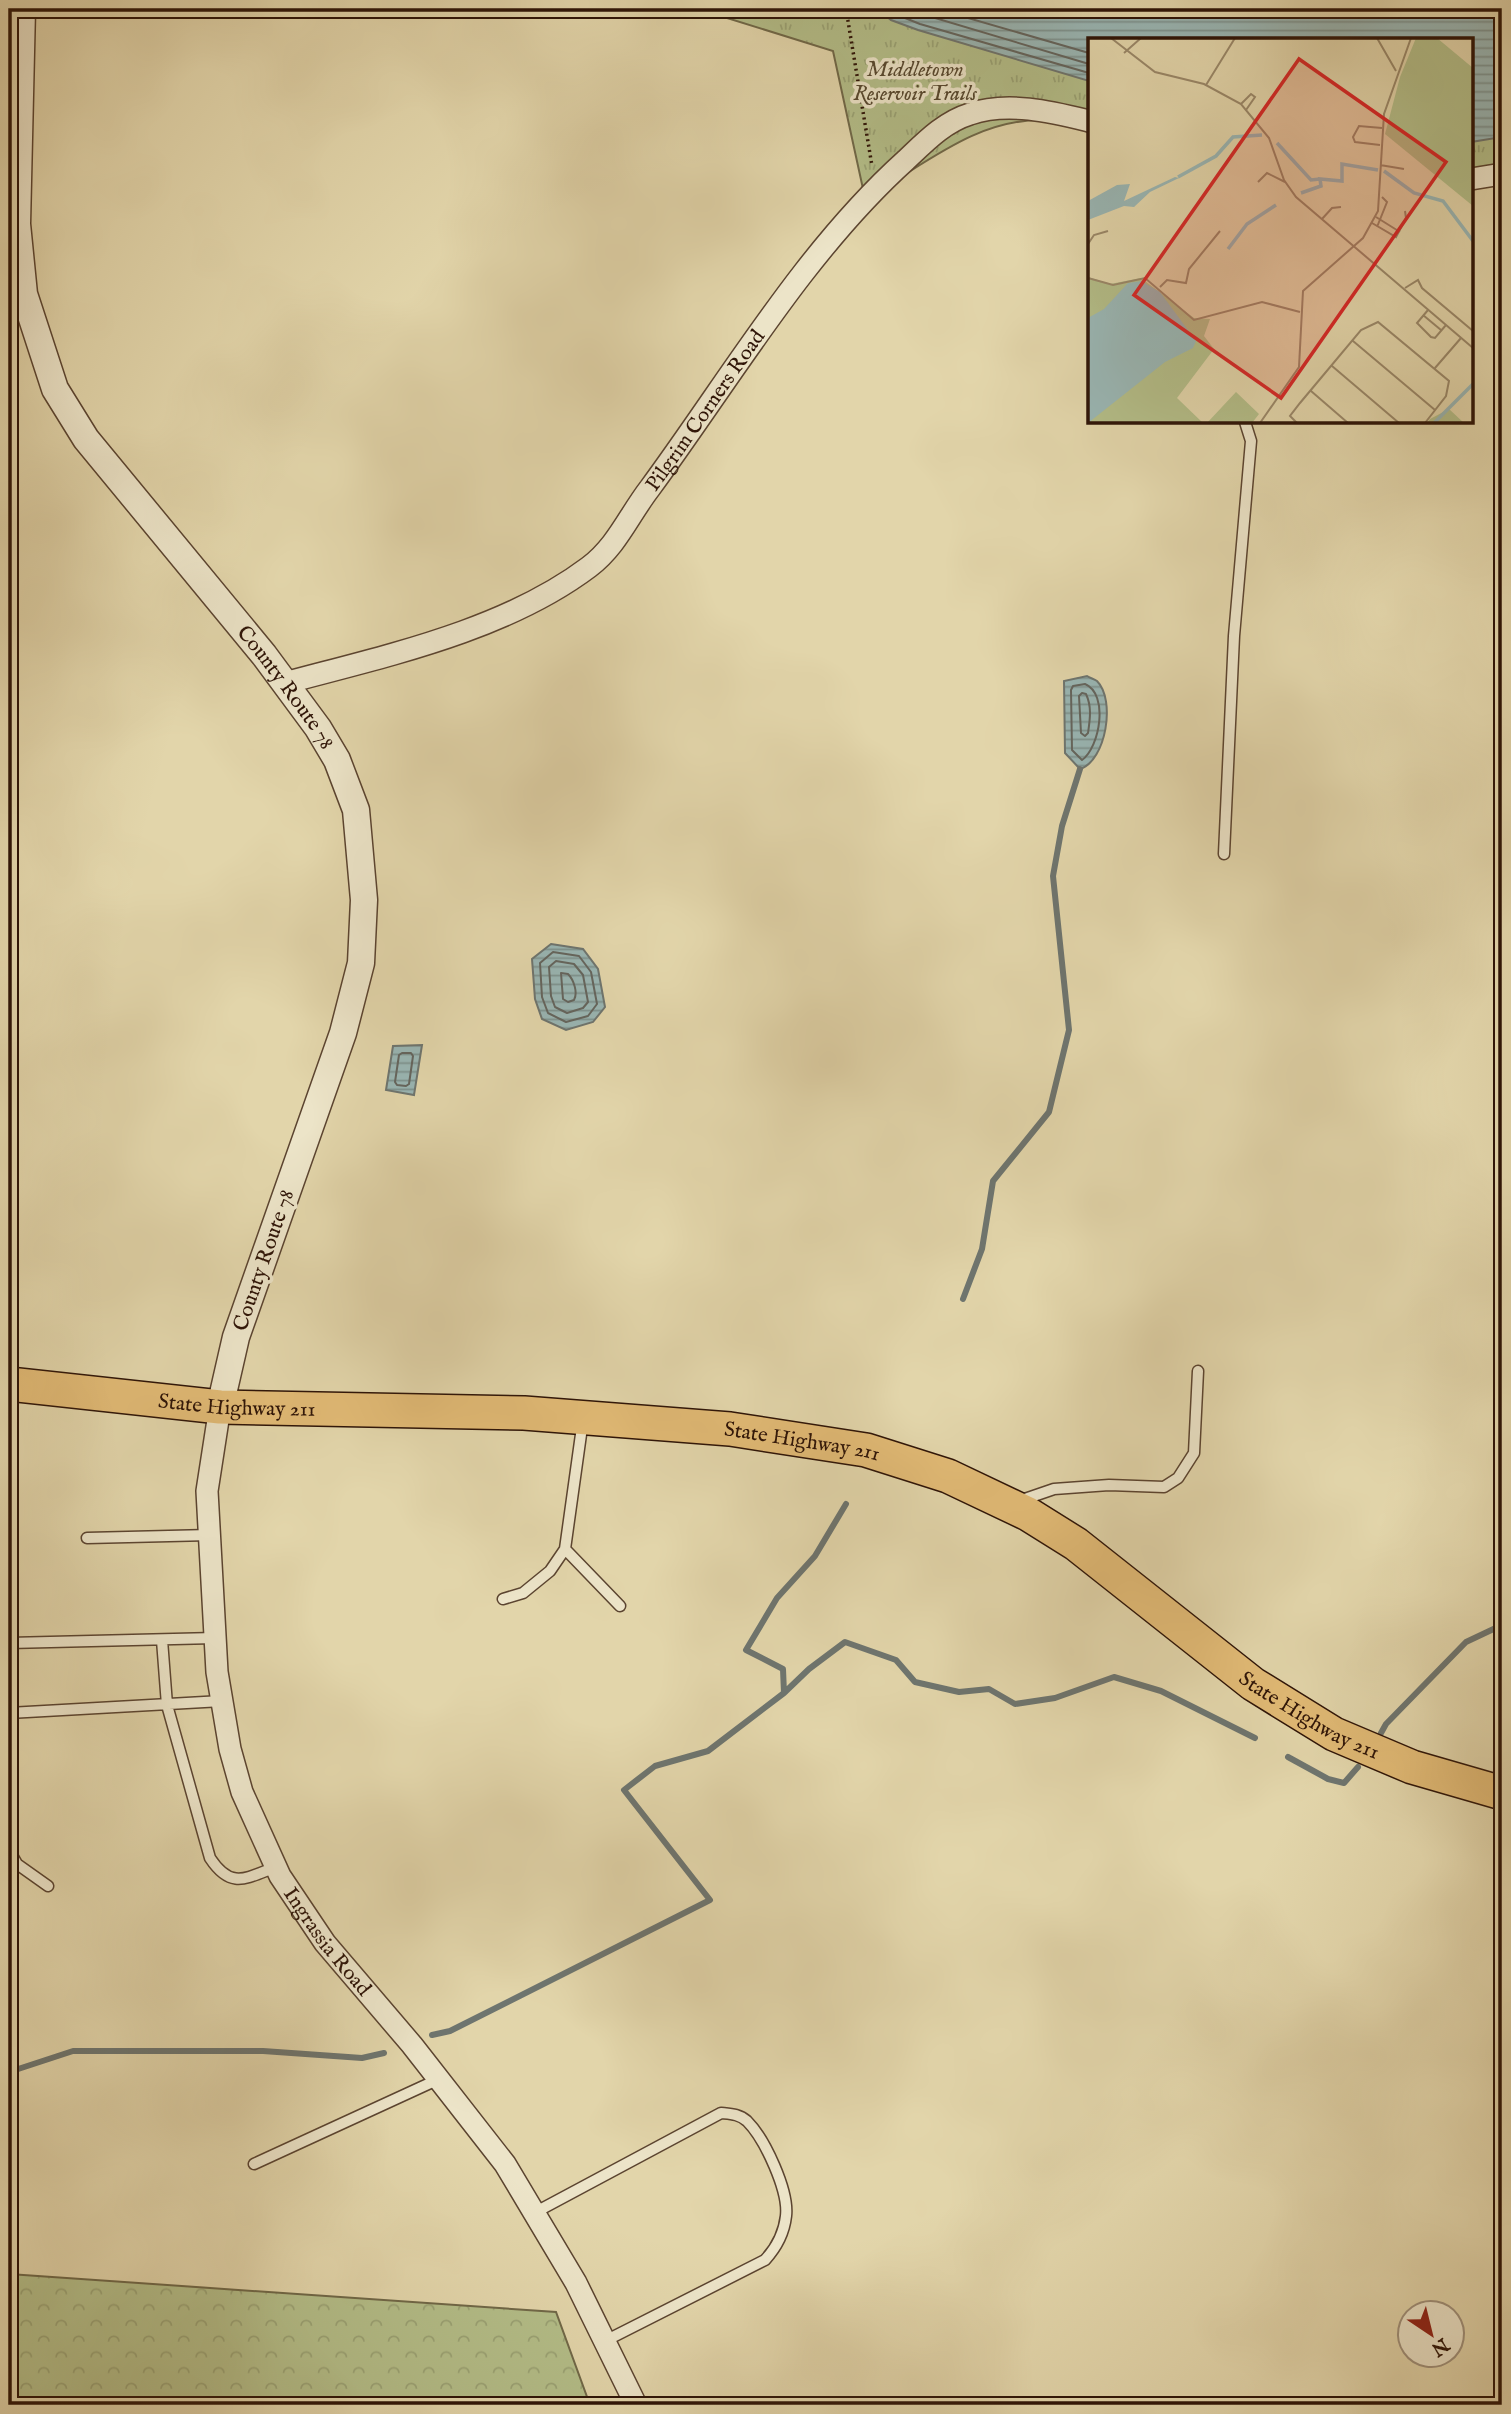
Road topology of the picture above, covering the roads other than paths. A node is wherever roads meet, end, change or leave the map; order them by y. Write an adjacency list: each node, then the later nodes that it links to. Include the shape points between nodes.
1 (22, 9): 6 (street, County Route 78, via 17,224 24,294 55,389 86,439)
2 (1088, 121): 6 (street, Pilgrim Corners Road, via 1005,107 970,114 938,130 876,189 801,277 623,531 589,567 493,621)
3 (1502, 174): 4 (street)
4 (1472, 179)
5 (1246, 424): 7 (lane, via 1251,441 1234,636)
6 (285, 683): 10 (street, County Route 78, via 337,760 356,810 364,900 360,962 343,1034 236,1336)
7 (1224, 854)
8 (1198, 1371): 12 (lane, via 1194,1453 1178,1478 1164,1487 1054,1489)
9 (9, 1384): 10 (main road, State Highway 211)
10 (220, 1407): 11 (main road, State Highway 211); 13 (street, Ingrassia Road, via 207,1491)
11 (584, 1417): 12 (main road, State Highway 211, via 730,1429 866,1450 948,1476); 15 (lane)
12 (1010, 1505): 24 (main road, State Highway 211, via 1076,1544 1253,1684 1334,1734 1412,1767)
13 (210, 1535): 14 (lane); 18 (street, Ingrassia Road)
14 (87, 1538)
15 (565, 1549): 16 (lane, via 550,1571 523,1593); 17 (lane)
16 (503, 1599)
17 (620, 1606)
18 (215, 1638): 19 (lane); 21 (street, Ingrassia Road)
19 (162, 1640): 20 (lane); 22 (lane)
20 (9, 1643)
21 (222, 1701): 22 (lane); 26 (street, Ingrassia Road, via 242,1792)
22 (166, 1704): 23 (lane); 26 (lane, via 217,1869 238,1881)
23 (9, 1713)
24 (1502, 1793)
25 (9, 1850): 27 (lane, via 17,1864)
26 (276, 1867): 28 (street, Ingrassia Road, via 324,1943)
27 (48, 1886)
28 (439, 2079): 29 (lane); 30 (street, Ingrassia Road, via 505,2164)
29 (254, 2164)
30 (534, 2213): 31 (street, Ingrassia Road); 31 (lane, via 721,2113 747,2121 759,2138 784,2186 786,2216 778,2246 765,2260)
31 (605, 2341): 32 (street, Ingrassia Road)
32 (636, 2405)

